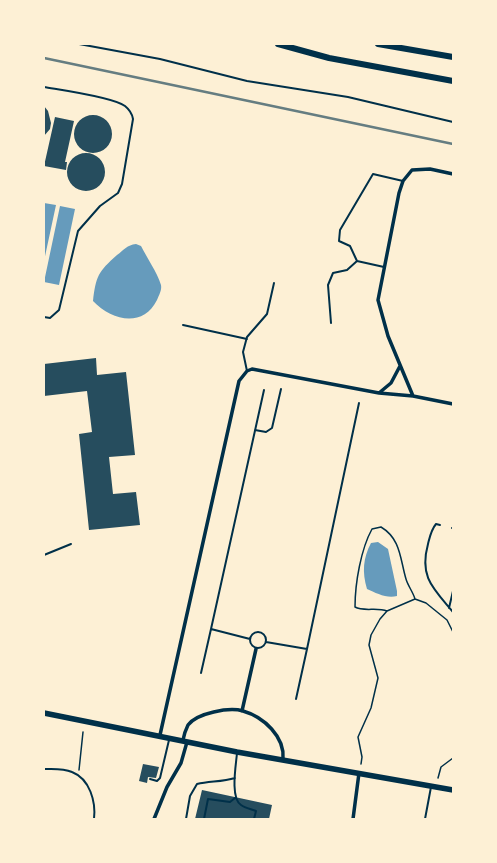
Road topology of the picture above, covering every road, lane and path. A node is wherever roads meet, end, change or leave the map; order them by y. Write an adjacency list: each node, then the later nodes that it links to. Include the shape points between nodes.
1 (79, 44): 7 (lane, via 160,59 247,81 348,97)
2 (278, 44): 5 (highway, via 329,58)
3 (378, 44): 4 (highway)
4 (453, 57)
5 (453, 81)
6 (44, 87): 13 (lane, via 112,100 125,105 133,119 122,184 118,193 100,206 78,230 59,310 50,318)
7 (453, 122)
8 (453, 174): 9 (street, via 430,168 412,170)
9 (403, 181): 10 (lane, via 373,174 340,230 339,241 350,246); 11 (street, via 398,193)
10 (357, 261): 11 (lane); 14 (lane, via 347,270 333,272 328,285)
11 (384, 267): 17 (street, via 378,300)
12 (274, 282): 16 (lane, via 267,314 254,327)
13 (44, 317)
14 (331, 323)
15 (183, 325): 16 (lane)
16 (247, 339): 18 (lane, via 243,352)
17 (400, 366): 21 (street, via 391,382); 22 (street)
18 (247, 371): 21 (street, via 252,369); 45 (street, via 238,381)
19 (281, 389): 25 (lane, via 272,428 266,432)
20 (264, 390): 25 (lane)
21 (379, 392): 22 (street)
22 (413, 396): 24 (street)
23 (360, 403): 39 (lane)
24 (453, 404)
25 (255, 430): 34 (lane)
26 (440, 525): 31 (lane, via 436,524 432,529 425,556 426,571 427,579)
27 (71, 544): 28 (lane)
28 (44, 555)
29 (453, 591): 31 (lane)
30 (415, 599): 32 (path); 32 (path, via 406,580 396,542 390,532 381,527 372,529 362,556 355,607 360,610 380,608); 35 (path, via 426,603 447,620)
31 (449, 608): 33 (lane)
32 (387, 611): 51 (path, via 371,635 369,645 378,678 371,708 358,737)
33 (453, 612)
34 (211, 629): 36 (lane); 40 (lane)
35 (453, 632)
36 (250, 639): 37 (lane, via 254,633 259,632 264,635); 38 (lane, via 251,646)
37 (266, 642): 38 (lane, via 263,647); 39 (lane)
38 (256, 649): 42 (street)
39 (307, 649): 41 (lane)
40 (201, 673)
41 (296, 699)
42 (242, 711): 47 (street, via 202,715 189,725); 50 (street, via 266,724 276,734 284,750)
43 (44, 713): 45 (main road)
44 (83, 732): 53 (path)
45 (160, 736): 46 (main road)
46 (170, 737): 47 (main road); 57 (lane, via 160,778 157,781)
47 (185, 740): 48 (main road); 62 (street, via 181,763 167,787)
48 (237, 752): 50 (main road); 55 (lane)
49 (453, 758): 56 (path, via 441,767)
50 (283, 759): 54 (main road)
51 (361, 764)
52 (44, 769): 61 (lane, via 69,771 81,777 95,807)
53 (79, 772)
54 (360, 773): 58 (main road); 66 (street)
55 (235, 778): 60 (lane); 63 (lane, via 197,784 190,796)
56 (438, 778)
57 (150, 779)
58 (432, 786): 59 (main road); 67 (lane)
59 (453, 790)
60 (235, 798): 64 (lane, via 230,802 208,799); 65 (lane, via 240,805 256,811)
61 (94, 819)
62 (154, 819)
63 (186, 819)
64 (204, 819)
65 (254, 819)
66 (352, 819)
67 (425, 819)

